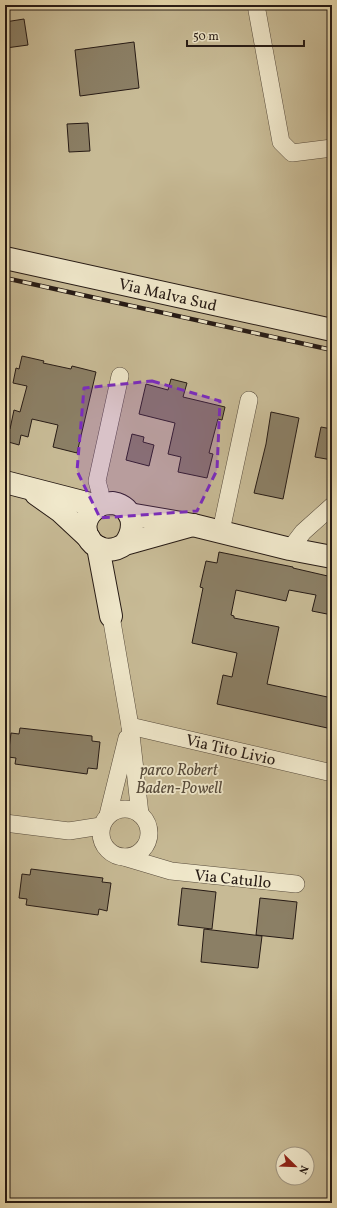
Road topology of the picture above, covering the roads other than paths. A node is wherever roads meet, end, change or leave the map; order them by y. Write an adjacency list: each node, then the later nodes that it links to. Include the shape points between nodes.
1 (256, 5): 2 (street, via 281,142 292,153)
2 (332, 148)
3 (5, 258): 4 (street, Via Malva Sud)
4 (332, 330)
5 (120, 376): 8 (street, via 97,481 100,492)
6 (249, 400): 12 (street)
7 (15, 484): 8 (street); 13 (street, via 60,511)
8 (98, 506): 10 (street, via 112,503 119,505); 13 (street, via 92,510 86,523 86,531)
9 (332, 506): 15 (street, via 303,532)
10 (129, 514): 11 (street); 14 (street, via 132,530)
11 (194, 525): 12 (street); 14 (street)
12 (221, 531): 15 (street)
13 (93, 543): 14 (street, via 105,550); 17 (street)
14 (123, 546): 17 (street)
15 (290, 549): 16 (street)
16 (332, 557)
17 (111, 616): 18 (street)
18 (130, 726): 19 (street, Via Tito Livio); 20 (street); 21 (street)
19 (332, 773)
20 (140, 814): 21 (street, via 128,808 114,811); 24 (street, via 148,827)
21 (105, 820): 23 (street); 25 (street, via 101,839)
22 (5, 823): 23 (street)
23 (70, 831): 25 (street, Via Catullo)
24 (147, 842): 26 (street, via 138,853); 27 (street, via 153,857)
25 (108, 850): 26 (street, Via Catullo)
26 (124, 857): 27 (street, Via Catullo)
27 (170, 871): 28 (street, Via Catullo)
28 (296, 884)

